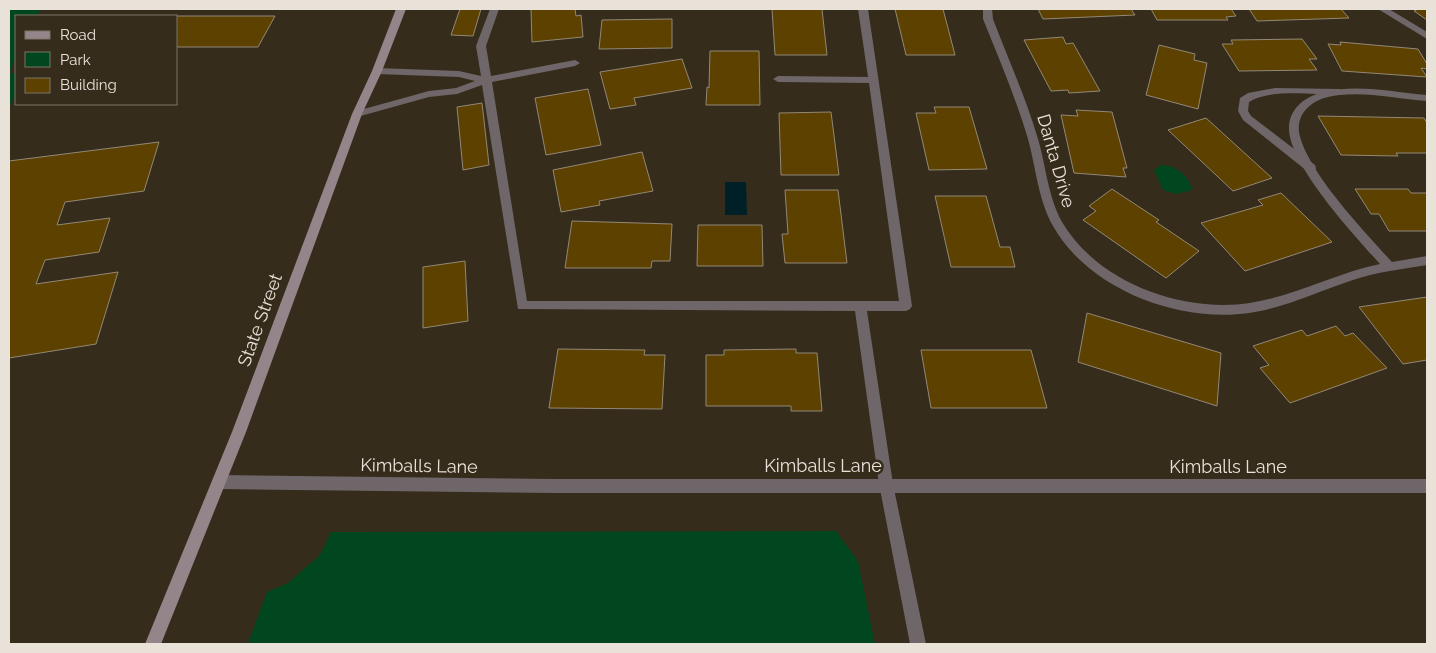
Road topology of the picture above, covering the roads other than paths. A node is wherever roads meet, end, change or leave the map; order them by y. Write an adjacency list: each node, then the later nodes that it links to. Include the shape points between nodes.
1 (401, 9): 8 (main road, State Street)
2 (494, 9): 10 (street, via 480,46)
3 (863, 9): 11 (street)
4 (987, 9): 17 (street, Danta Drive, via 1033,138 1052,215 1081,254 1111,277 1168,302 1228,310 1264,305)
5 (1383, 9): 6 (street)
6 (1427, 36)
7 (575, 63): 10 (street)
8 (377, 71): 10 (street, via 459,74); 14 (main road, State Street)
9 (778, 79): 11 (street)
10 (486, 80): 14 (street, via 457,91 430,94); 18 (street, via 522,306)
11 (873, 80): 18 (street, via 906,306)
12 (1340, 92): 13 (street); 15 (street, via 1303,104 1294,121 1296,139); 15 (street, via 1262,92 1244,100 1246,118)
13 (1427, 98)
14 (357, 114): 19 (main road, State Street)
15 (1312, 169): 17 (street, via 1341,210)
16 (1427, 261): 17 (street, Danta Drive)
17 (1389, 266)
18 (860, 306): 20 (street)
19 (220, 482): 20 (street, Kimballs Lane, via 554,486); 22 (main road, State Street)
20 (886, 484): 21 (street, Kimballs Lane); 23 (street)
21 (1427, 486)
22 (153, 644)
23 (918, 644)

